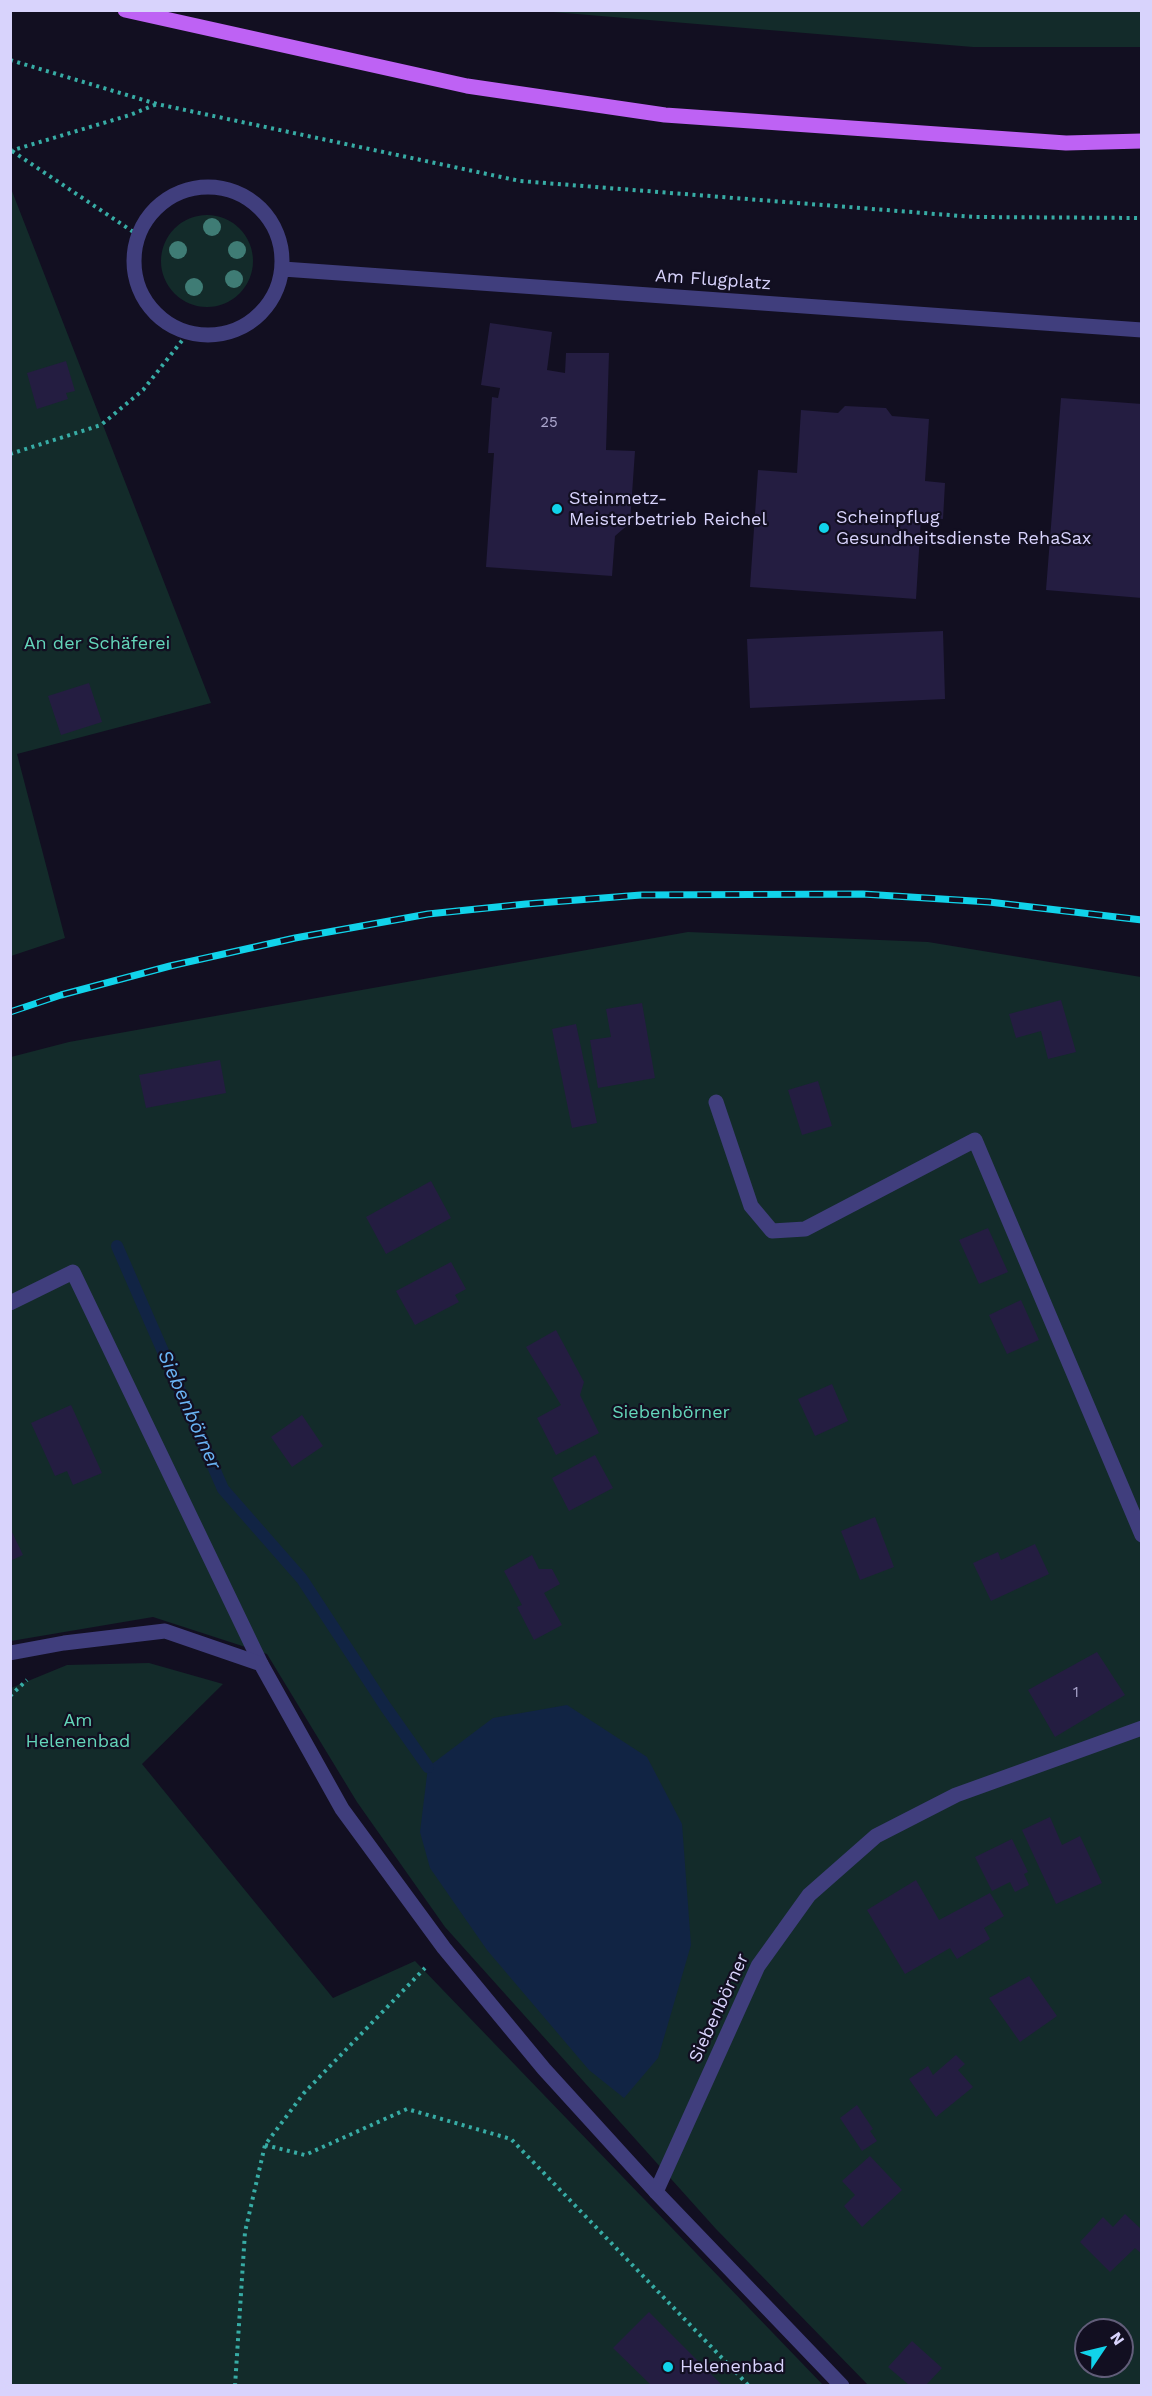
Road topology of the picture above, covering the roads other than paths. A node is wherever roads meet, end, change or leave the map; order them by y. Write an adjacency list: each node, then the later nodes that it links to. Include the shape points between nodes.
1 (125, 10): 2 (main road, via 467,86 665,115 1066,143)
2 (1142, 141)
3 (283, 268): 3 (street, via 281,245 272,222 257,204 236,191 213,186 189,188 167,198 150,214 138,235 134,260 138,285 150,307 168,324 188,333 210,336 231,332 266,308 277,290); 4 (street, Am Flugplatz)
4 (1142, 330)
5 (716, 1102): 7 (street, via 751,1206 771,1231 805,1229 975,1140)
6 (10, 1303): 9 (street, via 73,1272)
7 (1142, 1535)
8 (10, 1653): 9 (street, via 165,1631)
9 (261, 1665): 11 (street, via 342,1809 444,1948 544,2069)
10 (1142, 1728): 11 (street, Siebenbörner, via 956,1796 876,1836 809,1895 758,1966)
11 (656, 2192): 12 (street)
12 (842, 2385)

